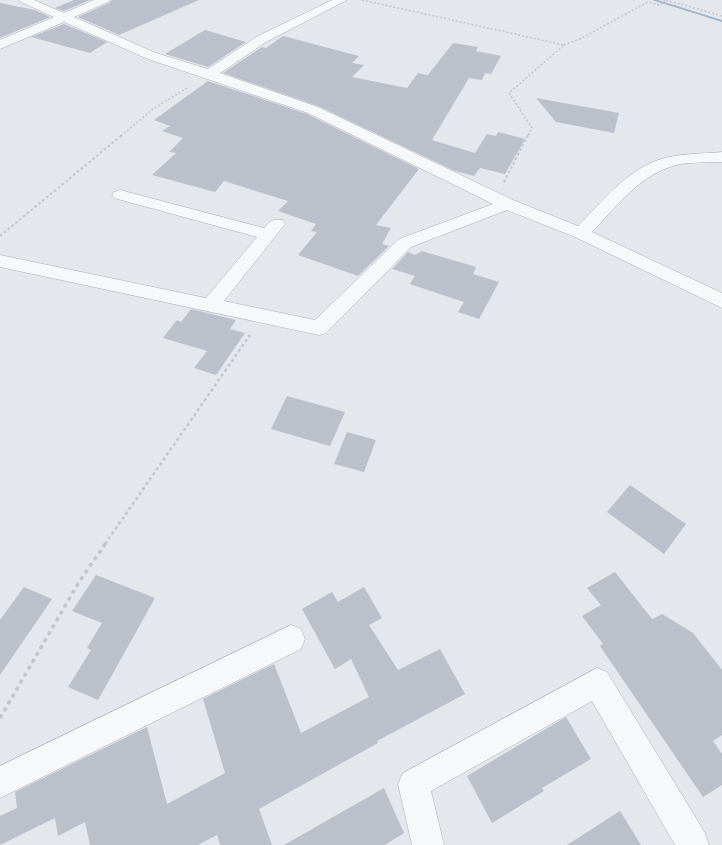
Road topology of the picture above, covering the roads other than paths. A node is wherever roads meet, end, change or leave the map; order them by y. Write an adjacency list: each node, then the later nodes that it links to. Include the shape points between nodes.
1 (25, 0): 4 (street)
2 (104, 0): 4 (street)
3 (341, 0): 6 (street, via 262,39)
4 (62, 18): 5 (street); 6 (street, via 152,56)
5 (0, 45)
6 (210, 74): 9 (street, via 312,110)
7 (722, 157): 10 (street, via 678,160 661,165 632,181)
8 (120, 195): 13 (street, via 273,229)
9 (502, 201): 10 (street); 13 (street, via 404,244 319,328)
10 (581, 233): 12 (street)
11 (0, 261): 13 (street)
12 (722, 301)
13 (211, 305)
14 (291, 639): 15 (street)
15 (0, 782)
16 (428, 845): 17 (street, via 414,784 597,682)
17 (692, 845)

